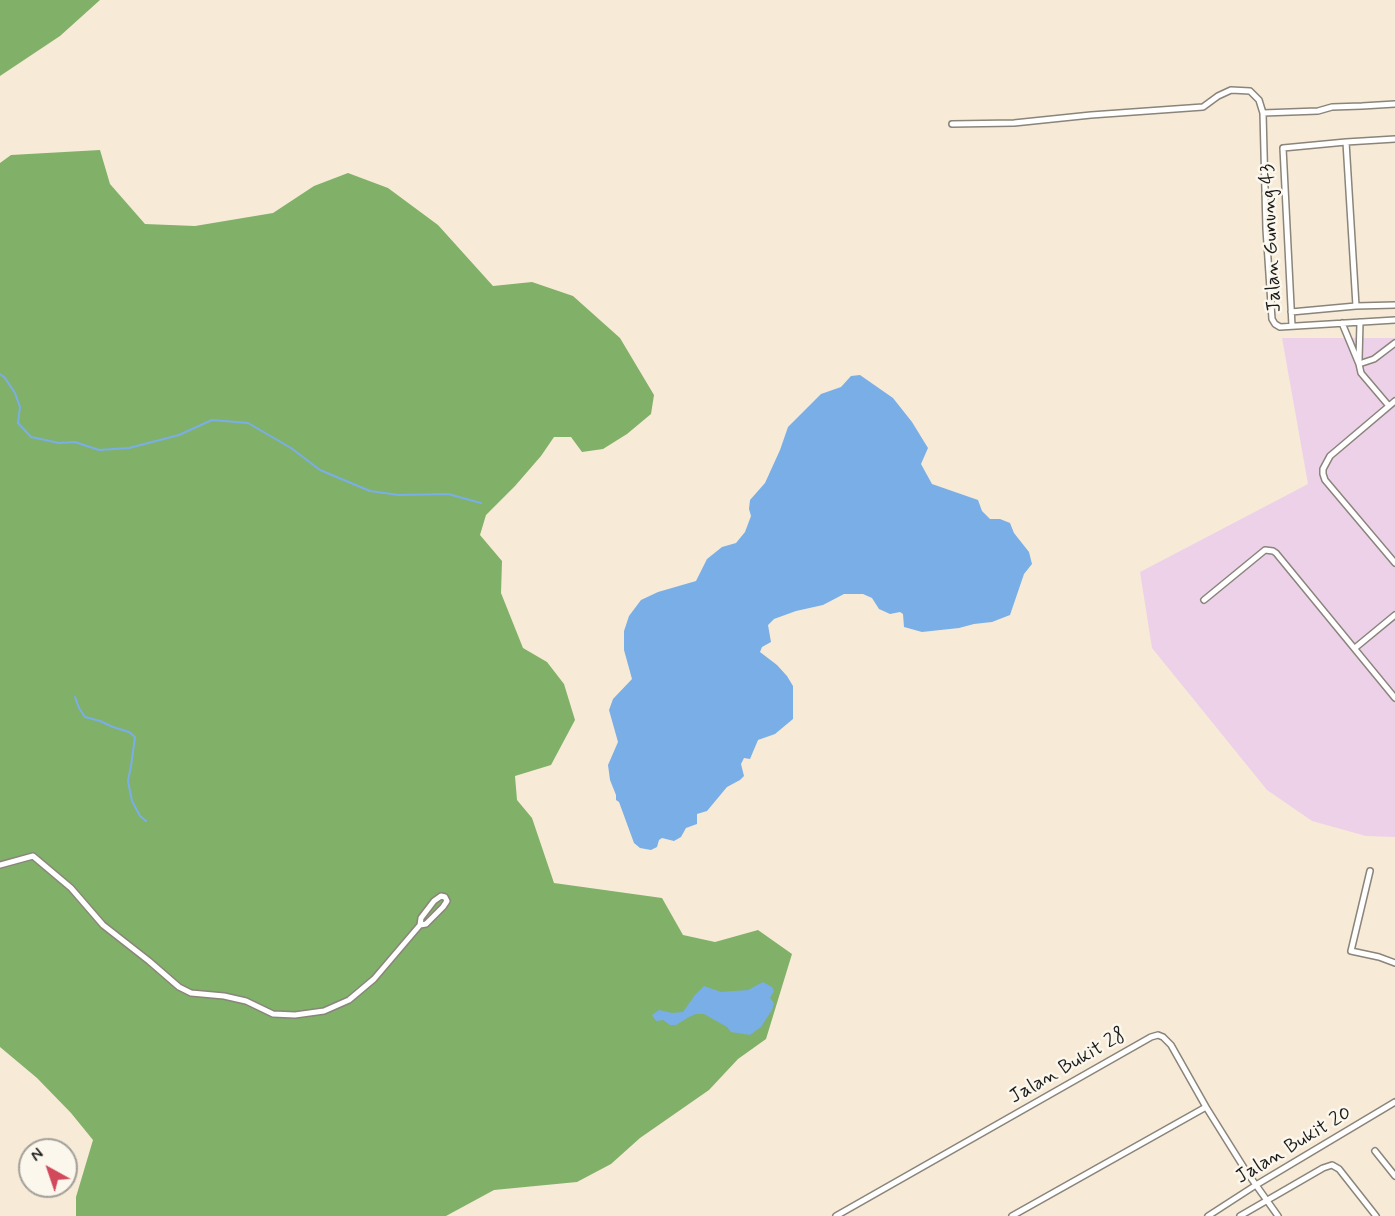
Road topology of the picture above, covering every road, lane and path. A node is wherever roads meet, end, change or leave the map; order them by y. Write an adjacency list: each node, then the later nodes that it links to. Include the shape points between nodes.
1 (1395, 104): 2 (street)
2 (1263, 114): 3 (street, via 1250,91 1231,90 1203,107 1014,123); 12 (street, via 1272,319 1280,327)
3 (952, 124)
4 (1395, 139): 5 (street)
5 (1346, 142): 7 (street); 8 (street, Jalan Gunung 43, via 1282,148)
6 (1395, 305): 7 (street)
7 (1356, 306): 8 (street)
8 (1291, 312): 12 (street, Jalan Gunung 43)
9 (1395, 320): 10 (street)
10 (1360, 322): 11 (street); 14 (street)
11 (1342, 323): 12 (street); 14 (street)
12 (1292, 326)
13 (1395, 343): 14 (street, via 1374,359)
14 (1359, 364): 16 (street, via 1361,373)
15 (1395, 401): 16 (street)
16 (1389, 406): 17 (street, via 1330,456 1323,474)
17 (1395, 563)
18 (1204, 600): 20 (street, via 1265,550 1270,550)
19 (1395, 615): 20 (street)
20 (1355, 648): 21 (street)
21 (1395, 698)
22 (0, 865): 24 (street, via 33,856 71,888 103,926 179,987 191,993 246,1001 273,1014 324,1011 349,1000 374,979)
23 (1370, 870): 25 (street, via 1351,951)
24 (420, 925): 24 (street, via 434,901 445,897 443,907)
25 (1395, 963)
26 (1395, 1102): 30 (street, Jalan Bukit 20)
27 (1206, 1107): 30 (street, Jalan Bukit 28); 32 (street, Jalan Bukit 28, via 1167,1040 1158,1035); 33 (street)
28 (1376, 1151): 29 (street)
29 (1395, 1176)
30 (1256, 1185): 31 (street, Jalan Bukit 28); 34 (street, Jalan Bukit 20)
31 (1267, 1201): 35 (street); 36 (street, Jalan Bukit 28); 37 (street, via 1332,1165)
32 (836, 1216)
33 (1012, 1216)
34 (1208, 1216)
35 (1240, 1216)
36 (1278, 1216)
37 (1376, 1216)

